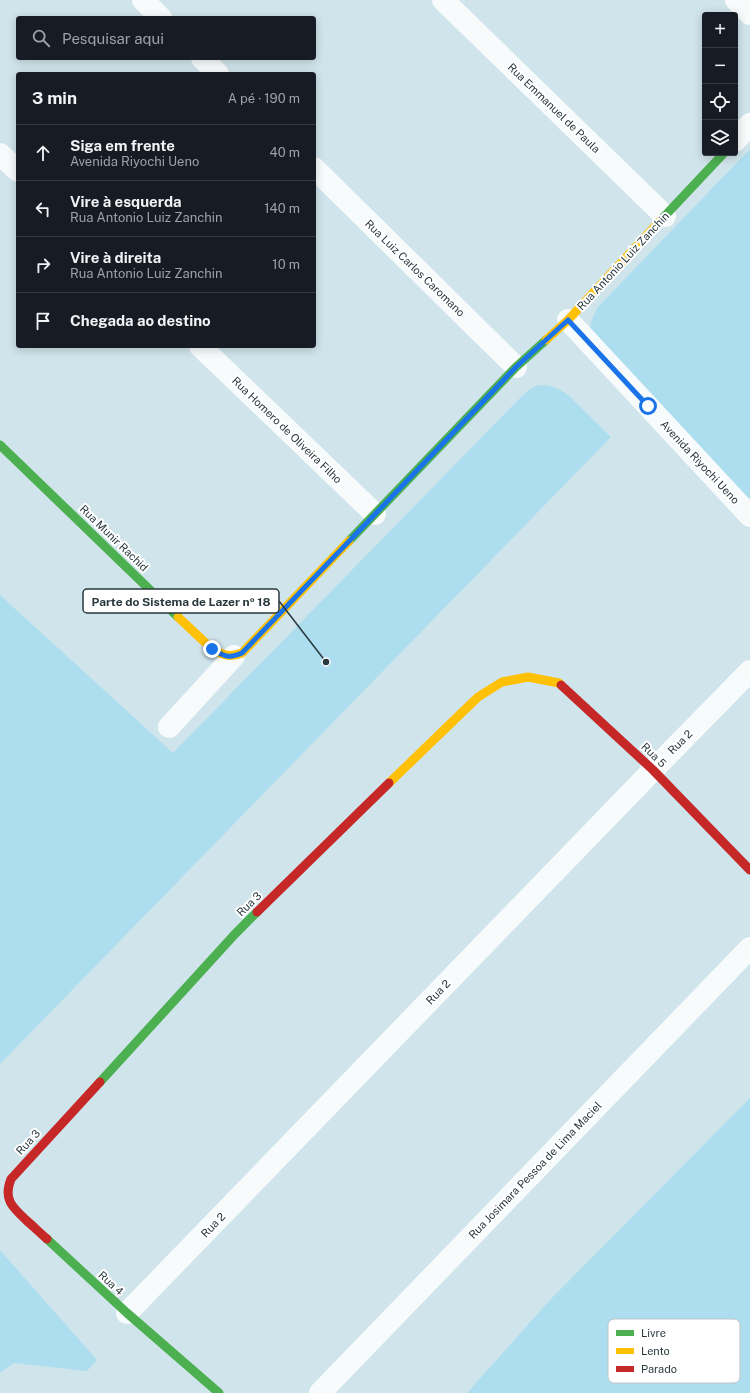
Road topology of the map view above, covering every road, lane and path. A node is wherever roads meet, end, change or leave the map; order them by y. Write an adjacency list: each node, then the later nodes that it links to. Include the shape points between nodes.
1 (143, 0): 5 (street)
2 (443, 0): 14 (street, Rua Emmanuel de Paula)
3 (736, 0): 4 (street)
4 (750, 14)
5 (159, 16)
6 (204, 60): 7 (street)
7 (216, 72)
8 (750, 124): 9 (street)
9 (738, 138)
10 (0, 154): 12 (street)
11 (721, 156): 14 (street, Rua Antonio Luiz Zanchin)
12 (16, 169)
13 (316, 170): 17 (street, Rua Luiz Carlos Caromano)
14 (665, 216): 15 (street, Rua Antonio Luiz Zanchin)
15 (568, 320): 17 (street, Rua Antonio Luiz Zanchin); 20 (street, Avenida Riyochi Ueno)
16 (202, 348): 19 (street, Rua Homero de Oliveira Filho)
17 (516, 367): 19 (street, Rua Antonio Luiz Zanchin)
18 (0, 445): 21 (street, Rua Munir Rachid, via 212,649 225,657)
19 (375, 514): 21 (street, Rua Antonio Luiz Zanchin, via 242,653)
20 (750, 516)
21 (234, 656): 24 (street)
22 (750, 672): 25 (street, Rua 2)
23 (528, 677): 25 (street, Rua 5, via 559,683); 28 (street, Rua 3, via 502,682 478,697 235,934)
24 (169, 727)
25 (653, 770): 26 (street, Rua 5); 29 (street, Rua 2)
26 (750, 870)
27 (750, 948): 31 (street, Rua Josimara Pessoa de Lima Maciel)
28 (10, 1179): 29 (street, Rua 4, via 7,1188 12,1207)
29 (127, 1313): 30 (street, Rua 4)
30 (219, 1393)
31 (320, 1393)

